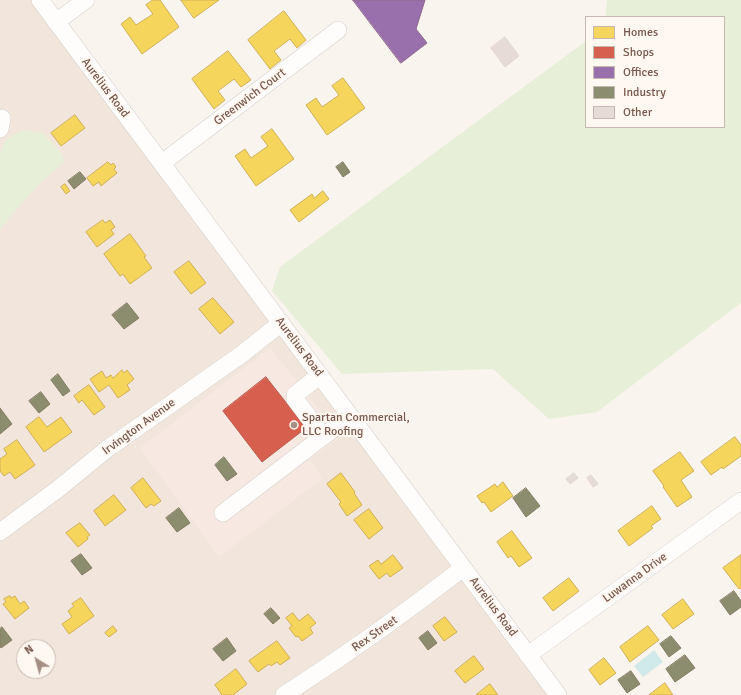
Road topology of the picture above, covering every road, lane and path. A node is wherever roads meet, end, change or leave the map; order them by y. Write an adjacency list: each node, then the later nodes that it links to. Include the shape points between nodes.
1 (40, 0): 3 (street, Aurelius Road)
2 (86, 0): 3 (street)
3 (56, 22): 5 (street, Aurelius Road)
4 (338, 30): 5 (street, Greenwich Court)
5 (162, 163): 6 (street, Aurelius Road)
6 (281, 323): 7 (street, Aurelius Road); 12 (street, Irvington Avenue, via 242,354 107,449)
7 (320, 375): 8 (street, Aurelius Road); 9 (street, via 295,395 295,400)
8 (350, 416): 9 (street); 13 (street, Aurelius Road)
9 (323, 436): 11 (street)
10 (741, 501): 14 (street, Luwanna Drive)
11 (224, 513)
12 (0, 532)
13 (463, 568): 14 (street, Aurelius Road); 15 (street, Rex Street, via 342,658)
14 (528, 655): 16 (street, Aurelius Road)
15 (284, 695)
16 (558, 695)

